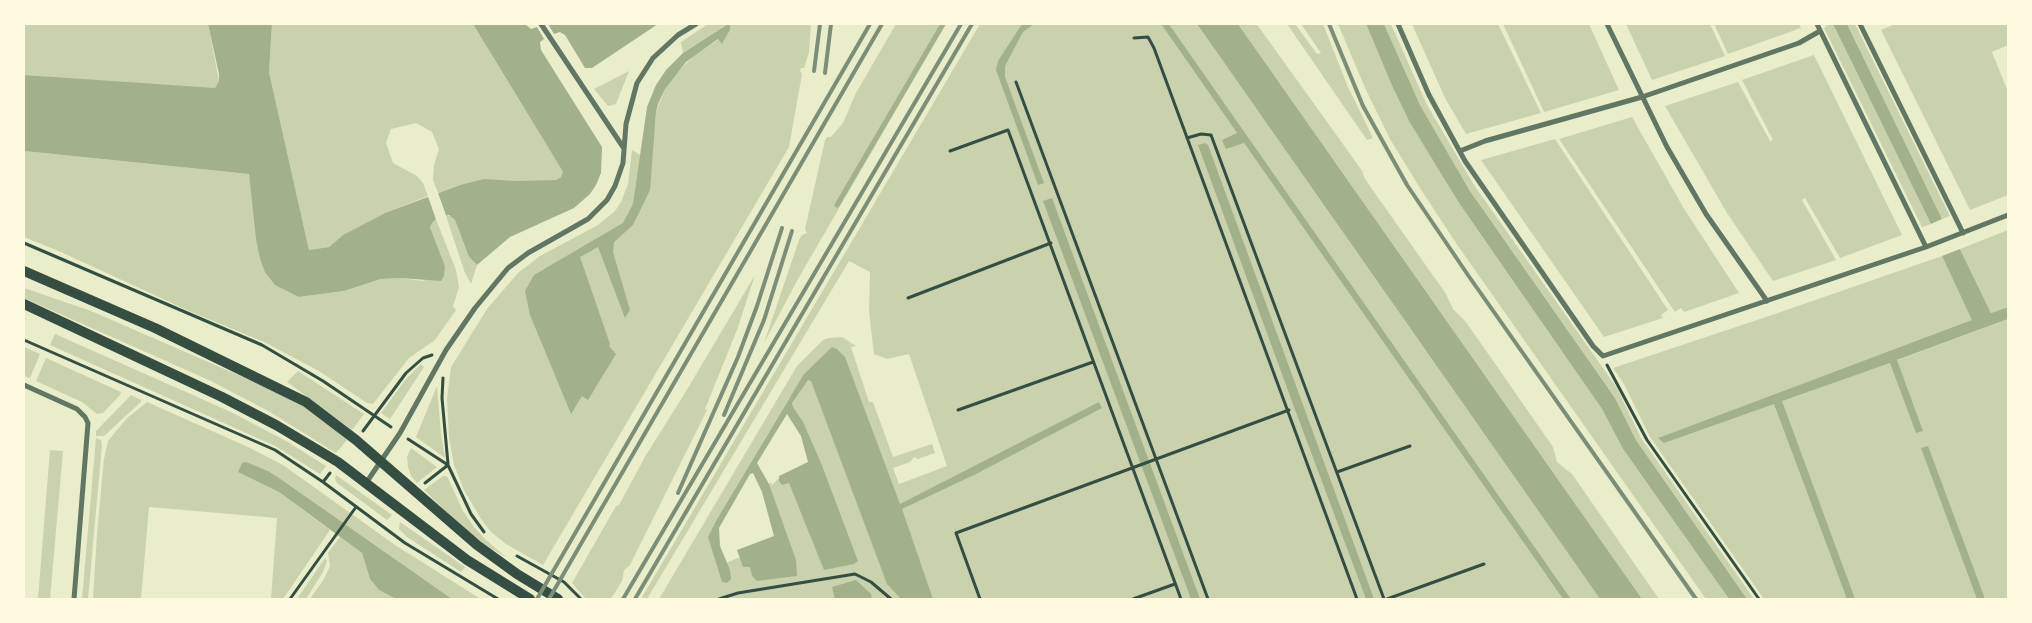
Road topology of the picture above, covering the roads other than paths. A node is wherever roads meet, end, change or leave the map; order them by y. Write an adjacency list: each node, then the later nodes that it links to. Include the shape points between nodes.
1 (541, 24): 9 (street)
2 (696, 24): 9 (street, via 678,35 653,58 637,83 626,124)
3 (1398, 24): 10 (street)
4 (1607, 24): 8 (street)
5 (1817, 24): 7 (street)
6 (1860, 24): 12 (street)
7 (1820, 31): 8 (street, via 1799,43); 13 (street)
8 (1642, 97): 10 (street); 15 (street, via 1706,214)
9 (624, 147): 18 (street, via 619,176 600,209 508,268 475,308 446,350)
10 (1460, 151): 15 (street, via 1515,235 1603,356)
11 (2008, 215): 12 (street)
12 (1963, 233): 13 (street)
13 (1926, 247): 15 (street)
14 (24, 271): 18 (main road, via 155,328 306,402)
15 (1767, 301)
16 (24, 304): 19 (main road, via 222,397 338,462)
17 (24, 385): 20 (street, via 77,409 88,424)
18 (382, 461): 19 (street); 22 (main road, via 477,545)
19 (366, 484): 21 (main road, via 467,560)
20 (74, 599)
21 (530, 599)
22 (558, 599)

